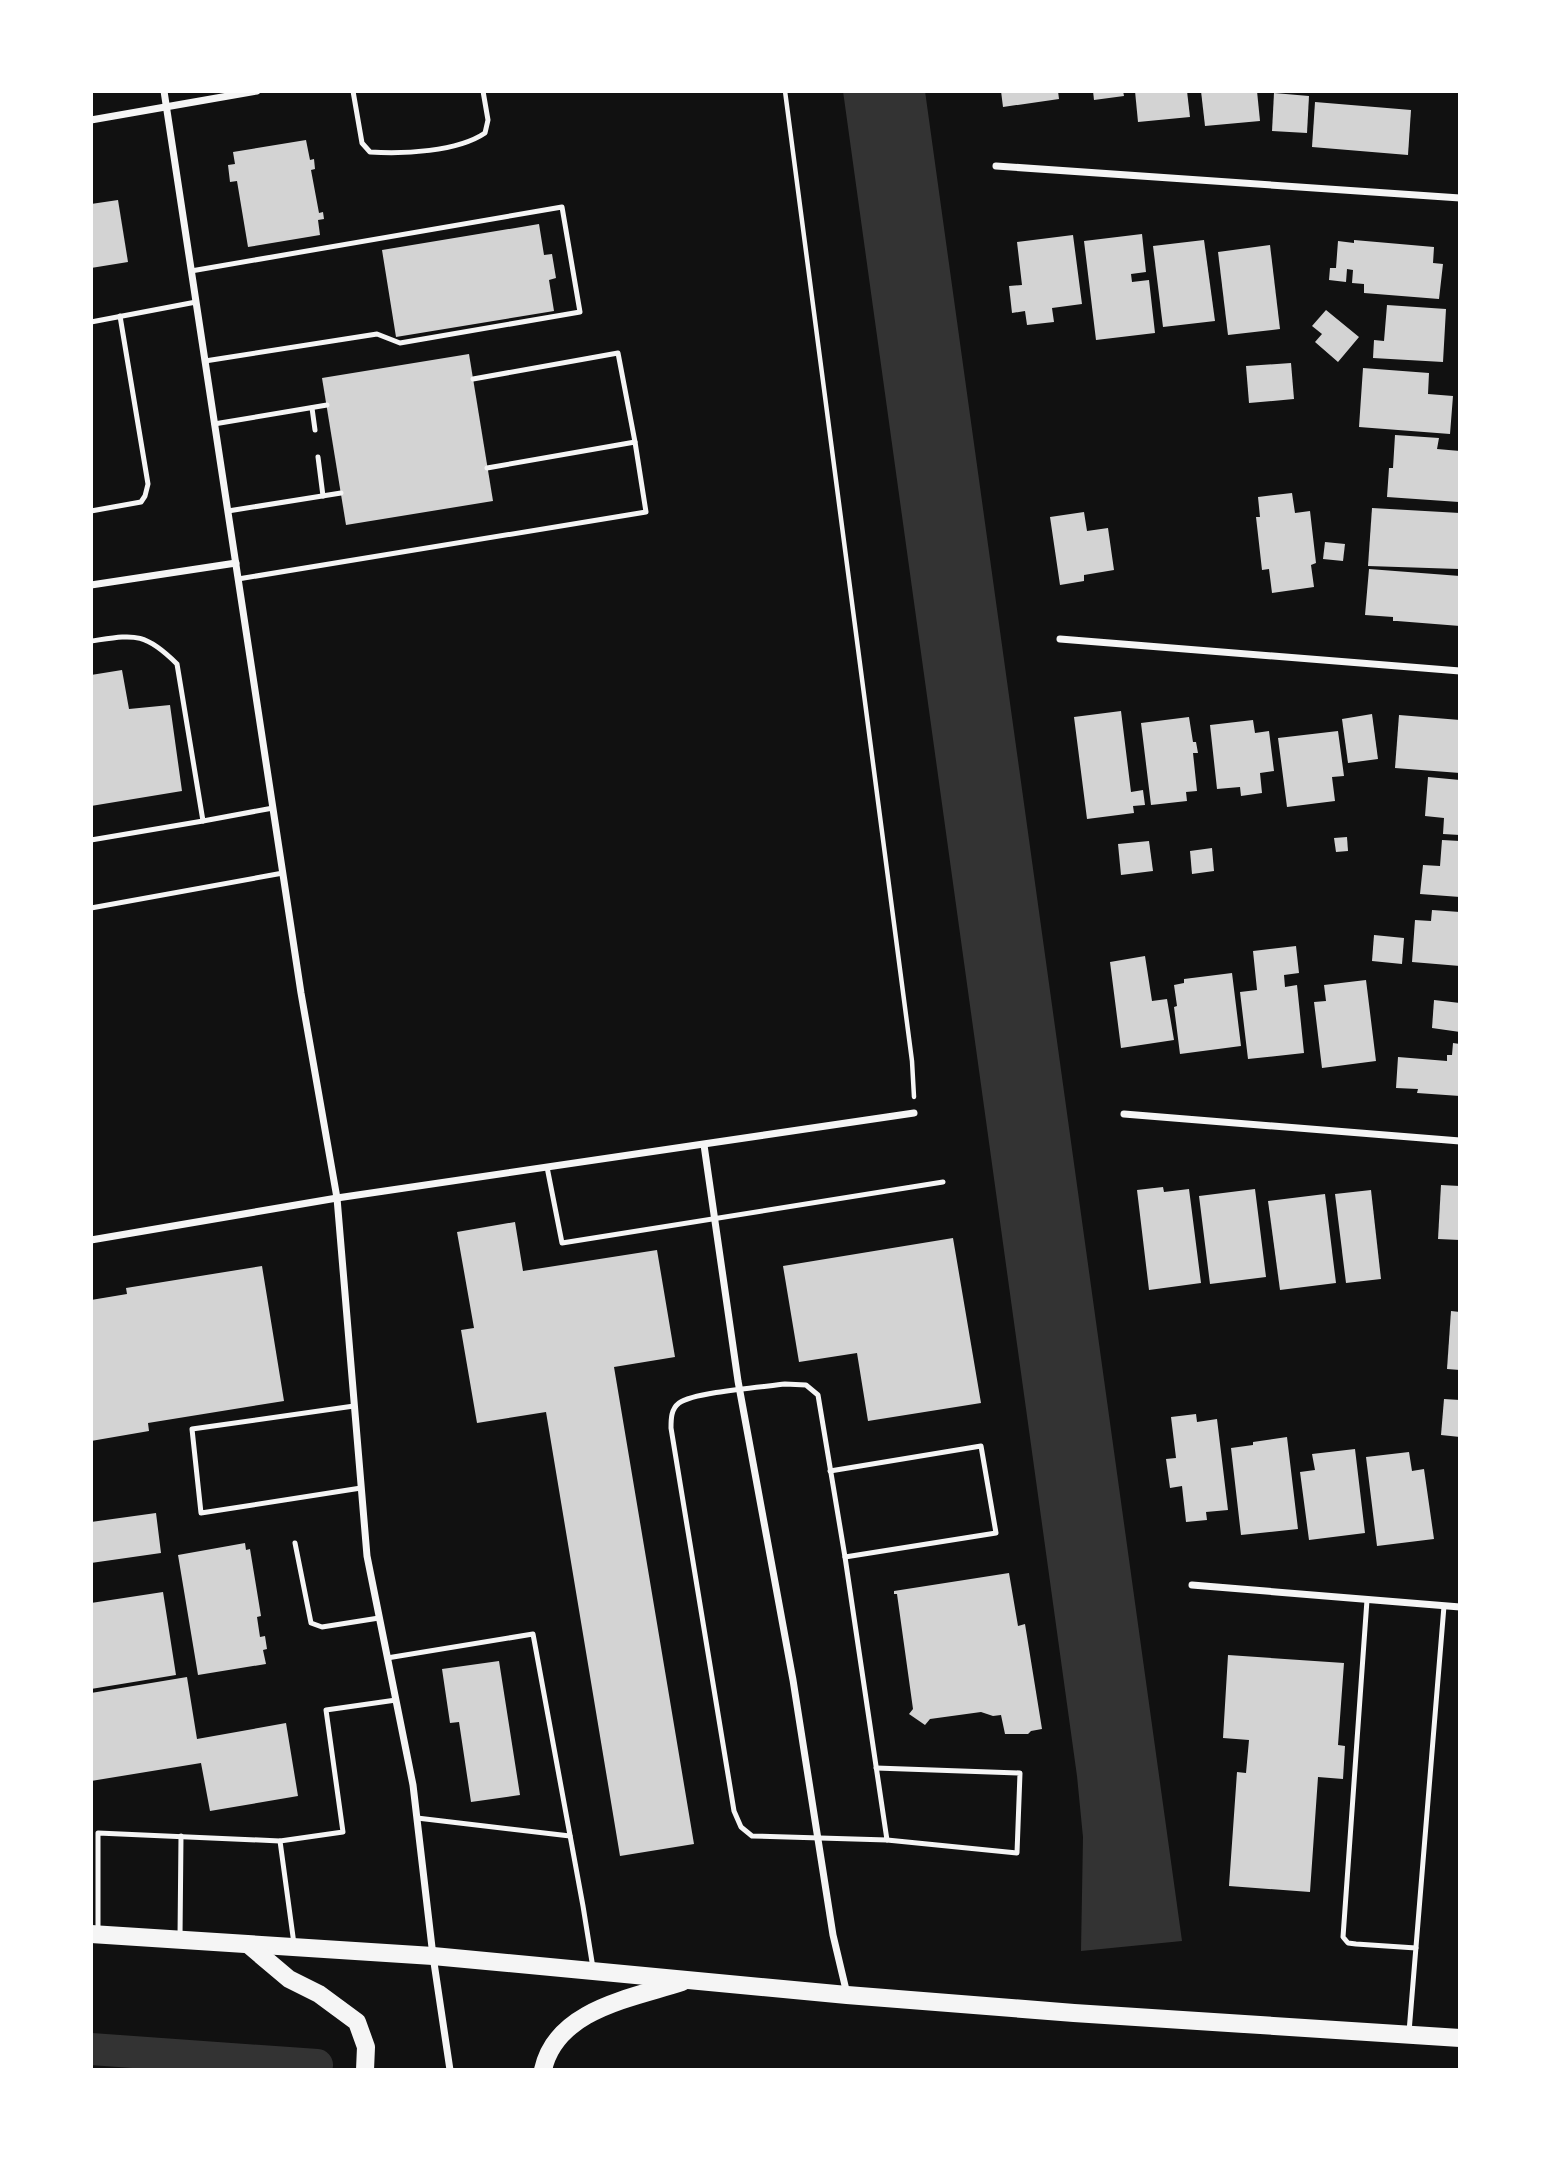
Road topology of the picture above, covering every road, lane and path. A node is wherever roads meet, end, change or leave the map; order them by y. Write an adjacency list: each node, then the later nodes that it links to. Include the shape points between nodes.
1 (164, 91): 6 (street)
2 (257, 91): 6 (street)
3 (353, 91): 4 (lane, via 362,143 370,152 407,154 474,141 485,133 488,120)
4 (483, 91)
5 (785, 91): 38 (path, via 912,1061)
6 (166, 106): 7 (street); 10 (street)
7 (91, 120)
8 (996, 166): 9 (street)
9 (1460, 198)
10 (191, 271): 11 (street); 14 (lane, via 562,207 580,312 400,343 377,334)
11 (196, 302): 12 (lane); 14 (street)
12 (120, 316): 13 (lane); 25 (lane, via 148,484 141,502)
13 (91, 322)
14 (205, 360): 18 (street)
15 (473, 379): 20 (lane, via 618,353)
16 (327, 405): 17 (lane)
17 (312, 408): 18 (lane); 19 (lane)
18 (214, 424): 26 (street)
19 (315, 430)
20 (635, 442): 22 (lane); 28 (lane, via 646,512)
21 (318, 457): 24 (lane)
22 (487, 468)
23 (341, 493): 24 (lane)
24 (323, 496): 26 (lane)
25 (91, 511)
26 (228, 511): 27 (street)
27 (236, 563): 28 (street); 29 (street)
28 (238, 579): 33 (street)
29 (91, 585)
30 (1060, 639): 32 (street)
31 (91, 641): 34 (lane, via 132,635 160,647 177,664)
32 (1460, 671)
33 (273, 808): 34 (lane); 36 (street)
34 (203, 821): 35 (lane)
35 (91, 839)
36 (283, 873): 37 (lane); 44 (street)
37 (91, 908)
38 (914, 1113): 41 (street)
39 (1124, 1114): 40 (street)
40 (1460, 1141)
41 (704, 1145): 42 (street); 45 (street)
42 (547, 1167): 44 (street); 45 (lane, via 562,1243)
43 (943, 1182): 45 (lane)
44 (337, 1198): 46 (street); 48 (street)
45 (714, 1217): 47 (street)
46 (91, 1240)
47 (740, 1391): 49 (lane, via 806,1385 818,1395); 64 (street); 64 (lane, via 692,1397 677,1404 671,1415 734,1811 741,1827 752,1836)
48 (354, 1406): 50 (street); 50 (lane, via 192,1429 201,1513)
49 (831, 1471): 52 (lane); 52 (lane, via 981,1446 996,1533)
50 (361, 1488): 57 (street)
51 (295, 1543): 57 (lane, via 311,1623 322,1627)
52 (845, 1557): 60 (lane)
53 (1192, 1585): 54 (street)
54 (1367, 1600): 55 (street); 71 (lane, via 1343,1937 1348,1943)
55 (1444, 1606): 56 (street); 71 (lane)
56 (1460, 1607)
57 (379, 1618): 58 (street)
58 (387, 1658): 59 (street); 63 (lane, via 533,1634)
59 (396, 1700): 61 (street); 66 (lane, via 326,1710 343,1832)
60 (876, 1768): 65 (lane); 65 (lane, via 1020,1773 1017,1853)
61 (417, 1818): 63 (lane); 72 (street)
62 (181, 1836): 66 (lane); 67 (lane, via 99,1833); 68 (lane)
63 (570, 1836): 73 (lane)
64 (819, 1839): 65 (lane); 75 (street)
65 (887, 1840)
66 (280, 1841): 70 (lane)
67 (94, 1934): 68 (main road)
68 (180, 1940): 69 (main road)
69 (250, 1946): 70 (main road); 78 (main road, via 289,1979 357,2022 366,2047)
70 (295, 1948): 72 (main road)
71 (1416, 1948): 76 (lane)
72 (433, 1956): 73 (main road); 79 (street)
73 (593, 1971): 74 (main road)
74 (689, 1980): 75 (main road); 80 (main road, via 577,2019 551,2048)
75 (847, 1995): 76 (main road)
76 (1409, 2035): 77 (main road)
77 (1460, 2038)
78 (365, 2070)
79 (450, 2070)
80 (543, 2070)

